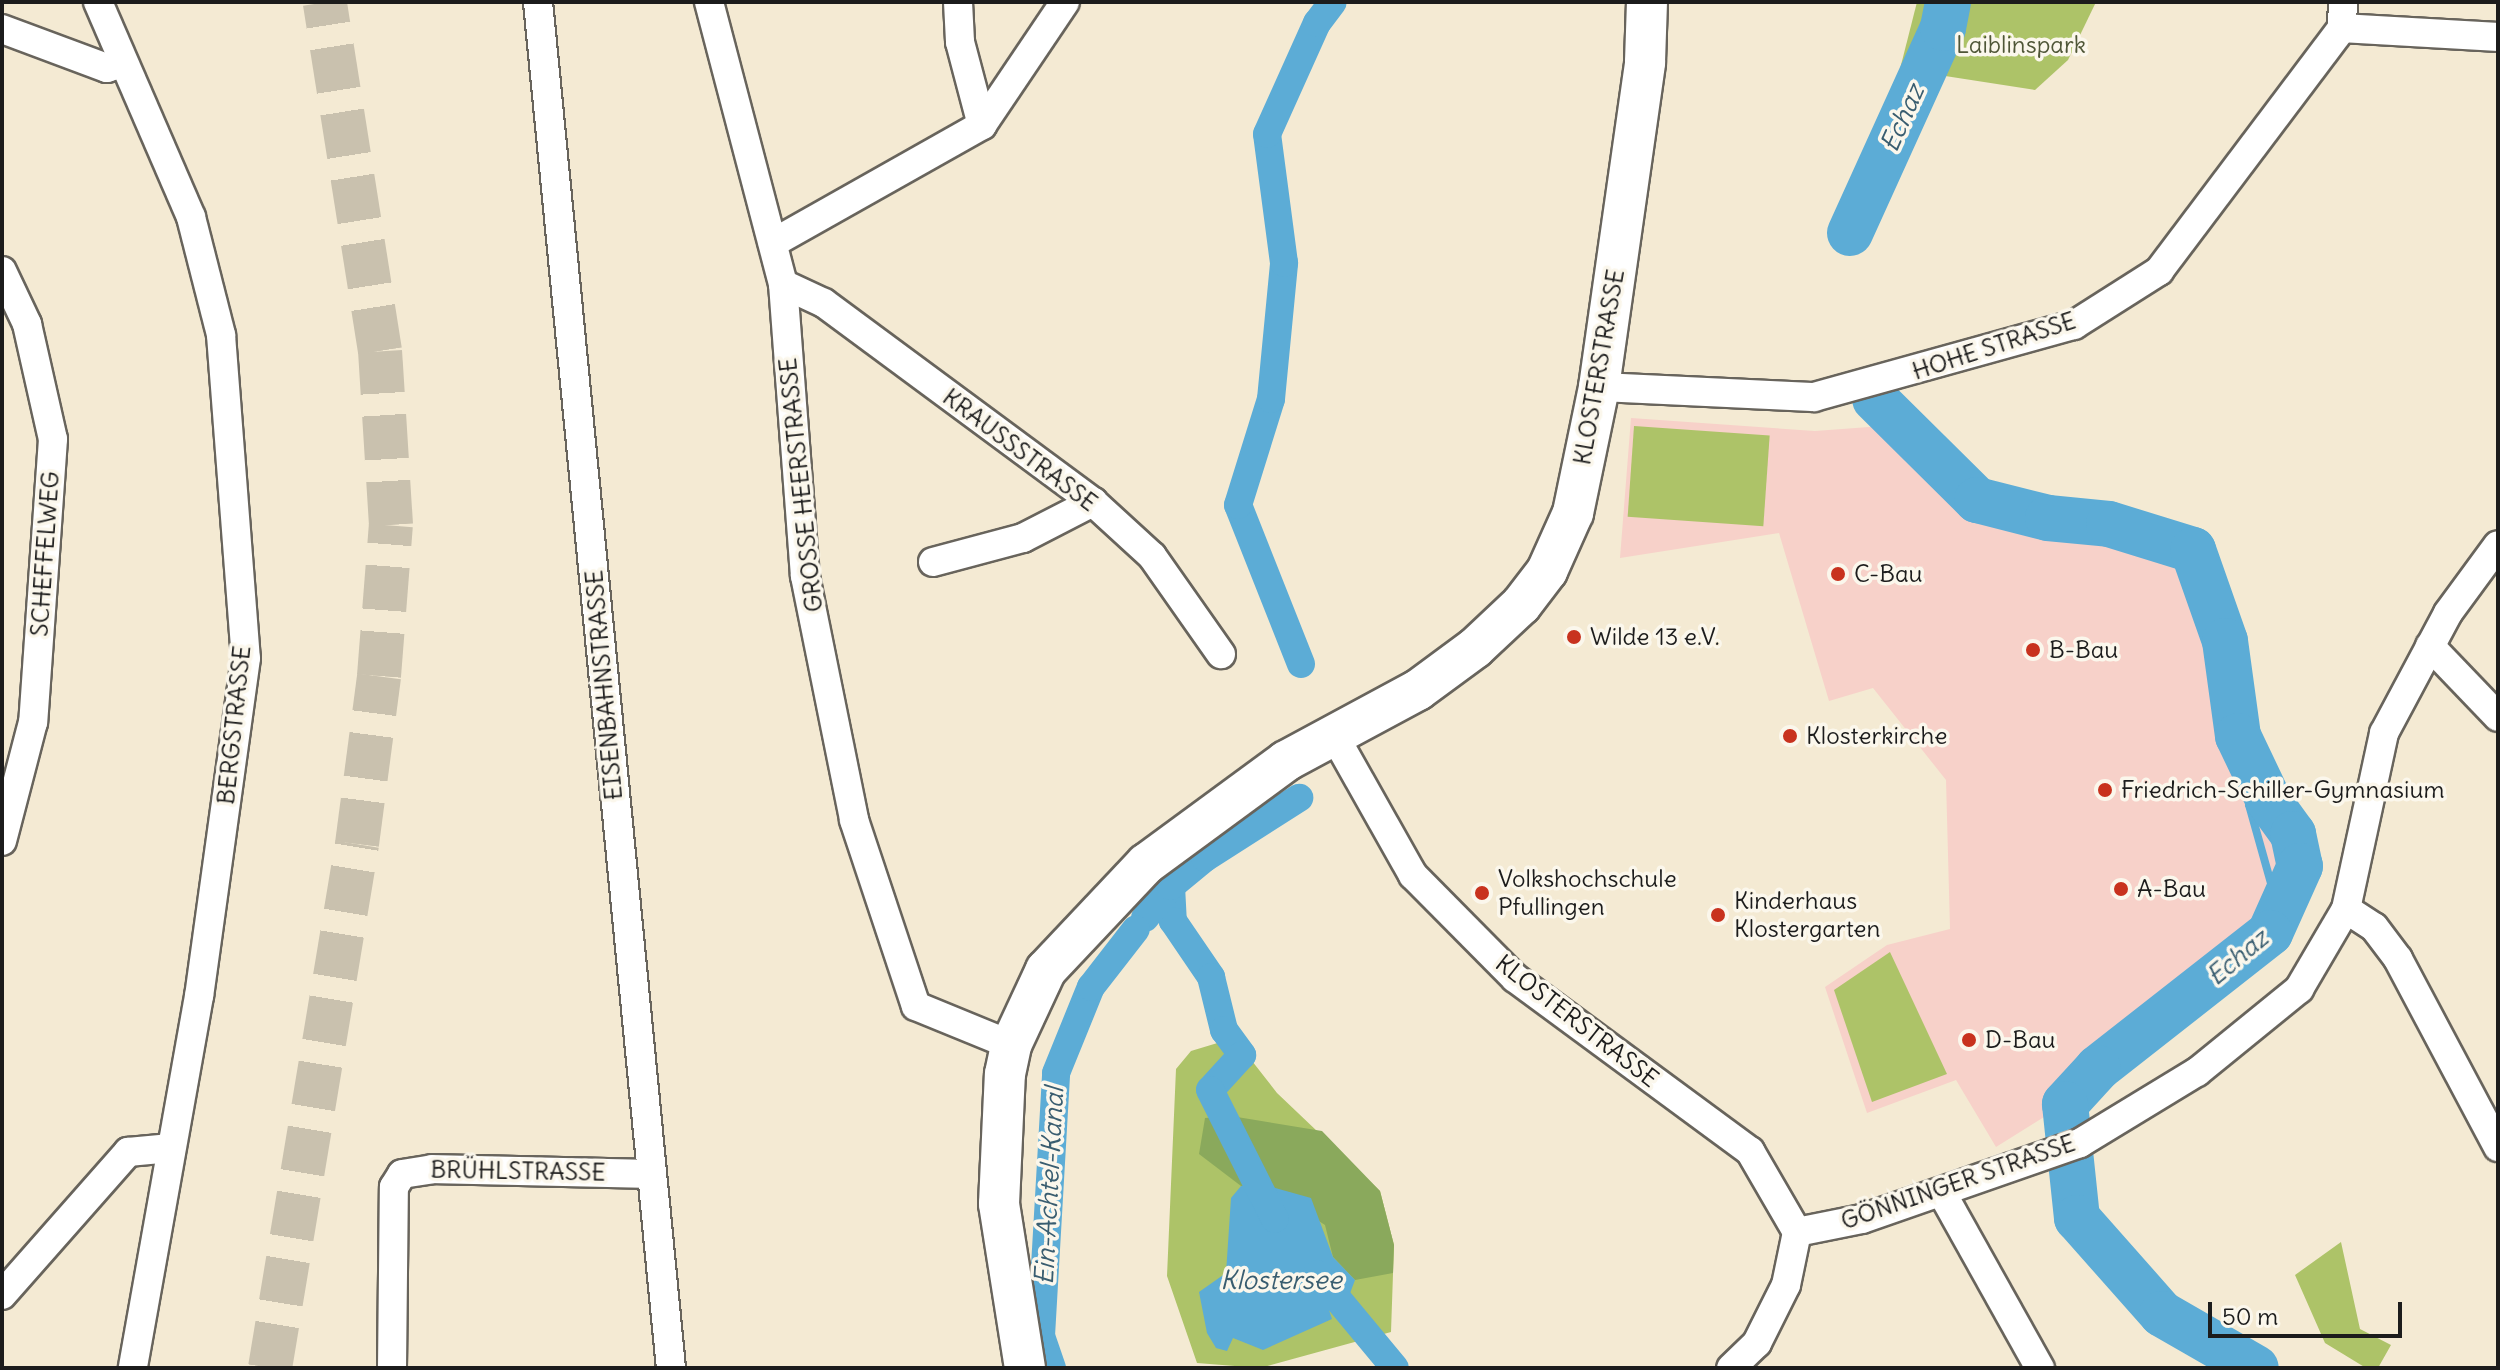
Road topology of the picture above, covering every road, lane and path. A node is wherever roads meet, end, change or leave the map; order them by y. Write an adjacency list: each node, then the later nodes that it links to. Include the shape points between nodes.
1 (98, 2): 10 (street, BERGSTRASSE)
2 (538, 2): 28 (street, EISENBAHNSTRASSE)
3 (709, 2): 12 (street, GROSSE HEERSTRASSE)
4 (958, 2): 11 (street, via 960,42)
5 (1065, 2): 11 (street)
6 (1647, 2): 15 (main road, KLOSTERSTRASSE, via 1645,62)
7 (2343, 15): 9 (street, HOHE STRASSE); 15 (street, HOHE STRASSE, via 2159,271 2074,325 1846,391 1766,398)
8 (2, 29): 10 (street, via 107,68)
9 (2498, 37)
10 (122, 63): 27 (street, BERGSTRASSE, via 191,217 221,335 246,658)
11 (982, 125): 12 (street)
12 (773, 243): 14 (street, GROSSE HEERSTRASSE)
13 (2, 271): 23 (street, SCHEFFELWEG, via 27,324 53,439 33,722)
14 (783, 284): 16 (street, KRAUSSSTRASSE, via 824,303); 25 (street, GROSSE HEERSTRASSE, via 805,576 854,820 916,1006)
15 (1599, 387): 22 (main road, KLOSTERSTRASSE, via 1573,513 1547,571 1521,605 1475,648 1418,690)
16 (1093, 502): 18 (street, via 1023,538); 20 (street, KRAUSSSTRASSE, via 1152,556)
17 (2498, 545): 19 (street, GÖNNINGER STRASSE)
18 (933, 562)
19 (2430, 646): 21 (street); 24 (street, GÖNNINGER STRASSE, via 2384,733)
20 (1221, 654)
21 (2498, 717)
22 (1334, 735): 25 (main road, via 1286,761 1146,864 1046,970); 30 (street, KLOSTERSTRASSE, via 1413,875 1515,978 1750,1151)
23 (2, 841)
24 (2346, 909): 26 (street, via 2374,927 2398,959); 29 (street, GÖNNINGER STRASSE, via 2299,989 2197,1072 2080,1143)
25 (1011, 1045): 35 (main road, via 999,1204)
26 (2498, 1147)
27 (171, 1148): 31 (street, via 128,1152); 32 (street, BERGSTRASSE)
28 (650, 1174): 33 (street, BRÜHLSTRASSE, via 414,1169 402,1174 394,1187); 34 (street, EISENBAHNSTRASSE)
29 (1942, 1193): 30 (street, GÖNNINGER STRASSE, via 1862,1219); 37 (street)
30 (1797, 1232): 36 (street, via 1786,1285 1757,1343)
31 (2, 1295)
32 (133, 1368)
33 (392, 1368)
34 (671, 1368)
35 (1025, 1368)
36 (1731, 1368)
37 (2040, 1368)

